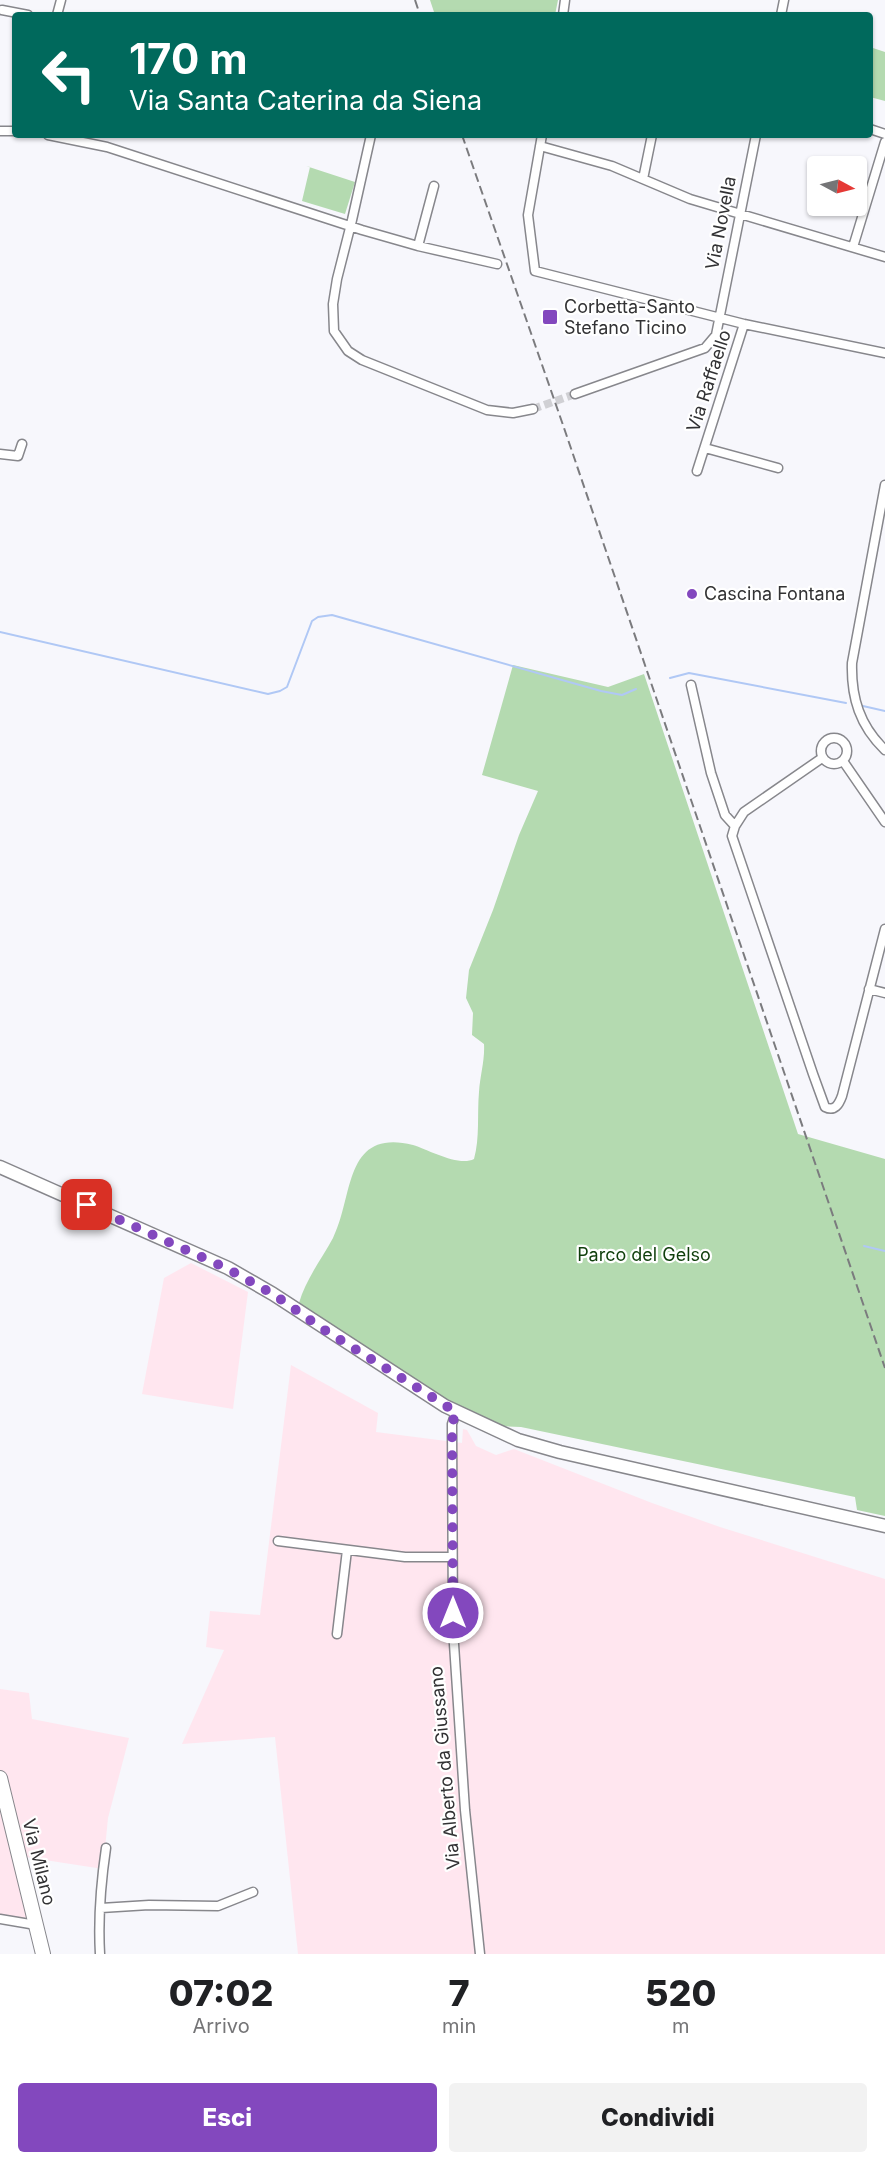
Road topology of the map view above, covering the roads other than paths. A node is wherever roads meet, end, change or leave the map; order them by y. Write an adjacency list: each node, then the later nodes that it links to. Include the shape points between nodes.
1 (2, 9): 2 (street)
2 (15, 12)
3 (63, 138): 13 (street, via 107,147)
4 (370, 138): 13 (street)
5 (541, 138): 9 (street)
6 (651, 138): 10 (street)
7 (755, 138): 12 (street, Via Novella)
8 (885, 142): 15 (street)
9 (540, 146): 10 (street); 18 (street, via 528,215 535,271)
10 (643, 179): 12 (street, via 690,199)
11 (434, 186): 14 (street)
12 (740, 213): 15 (street); 18 (street, Via Novella)
13 (351, 227): 14 (street); 22 (street, via 333,310 334,331 348,351 487,410 513,413)
14 (423, 247): 17 (street)
15 (853, 247): 16 (street)
16 (885, 257)
17 (497, 264)
18 (719, 317): 19 (street); 21 (street, Via Novella, via 716,335 705,348)
19 (744, 324): 20 (street); 24 (street, Via Raffaello)
20 (885, 353)
21 (575, 394)
22 (533, 409)
23 (22, 444): 25 (street, via 18,456)
24 (705, 448): 26 (street, Via Raffaello); 27 (street, Via Raffaello)
25 (0, 454)
26 (778, 468)
27 (697, 471)
28 (885, 484): 30 (street, via 852,663 856,703 863,723)
29 (691, 685): 34 (street, via 711,773 725,815)
30 (885, 750)
31 (822, 758): 32 (street, via 832,764); 32 (street, via 822,744 829,738 838,738 847,748); 34 (street, via 744,812)
32 (843, 761): 33 (street)
33 (885, 822)
34 (735, 826): 36 (street, via 732,836 813,1074 829,1109 839,1104 842,1096)
35 (885, 929): 36 (street)
36 (870, 989): 37 (street)
37 (885, 993)
38 (0, 1167): 39 (street, via 228,1269)
39 (450, 1409): 40 (street, via 531,1444); 43 (street, Via Alberto da Giussano)
40 (885, 1526)
41 (278, 1541): 42 (street)
42 (347, 1550): 43 (street, via 405,1557); 44 (street)
43 (453, 1557): 53 (street, Via Alberto da Giussano, via 453,1629 465,1810)
44 (337, 1634)
45 (0, 1779): 50 (main road, Via Milano)
46 (106, 1848): 48 (street)
47 (253, 1892): 48 (street, via 218,1906)
48 (101, 1908): 52 (street)
49 (0, 1919): 50 (street)
50 (36, 1925): 51 (main road, Via Milano)
51 (43, 1954)
52 (100, 1954)
53 (480, 1954)

